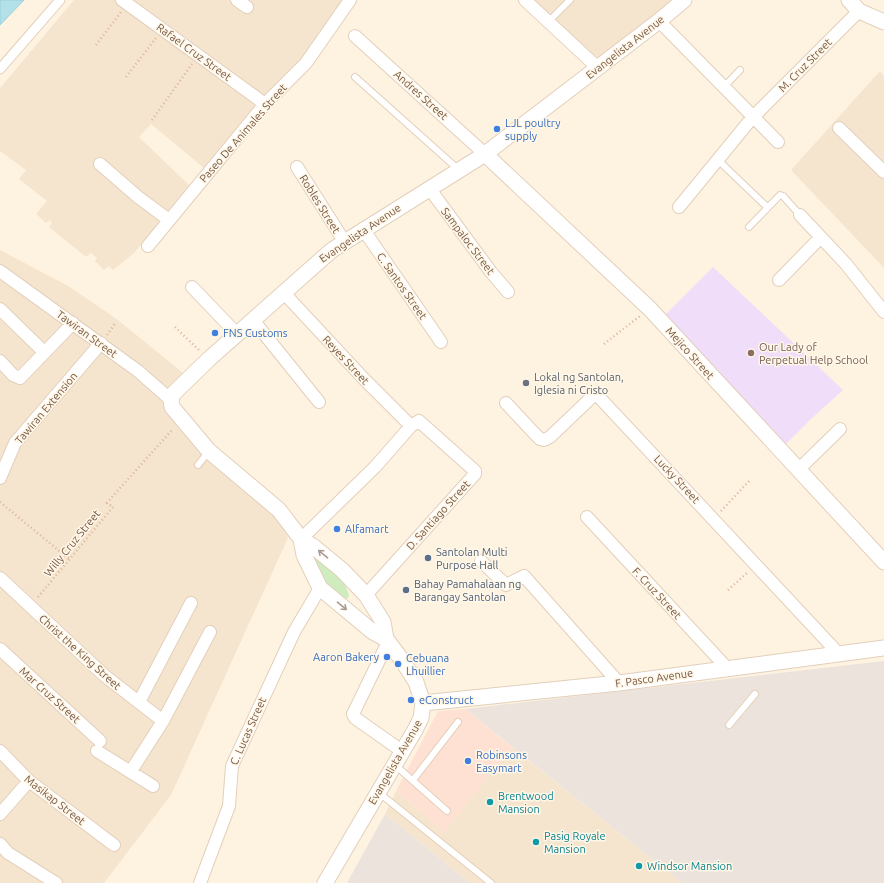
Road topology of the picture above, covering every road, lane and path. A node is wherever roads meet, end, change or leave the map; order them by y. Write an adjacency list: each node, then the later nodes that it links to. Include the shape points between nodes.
1 (60, 0): 19 (street)
2 (237, 0): 9 (street)
3 (350, 0): 24 (street, Paseo De Animales Street, via 306,63)
4 (525, 0): 12 (street)
5 (570, 0): 12 (lane)
6 (684, 0): 11 (street, Evangelista Avenue)
7 (849, 0): 10 (street)
8 (124, 2): 14 (street, Rafael Cruz Street); 16 (path)
9 (247, 7)
10 (859, 12): 13 (street); 25 (street, M. Cruz Street)
11 (659, 21): 18 (street, Evangelista Avenue); 23 (street)
12 (548, 22): 18 (street)
13 (884, 22)
14 (162, 29): 17 (street, Rafael Cruz Street); 21 (path)
15 (355, 36): 29 (street, Andres Street)
16 (96, 45)
17 (198, 55): 24 (street, Rafael Cruz Street); 26 (path)
18 (598, 68): 29 (street, Evangelista Avenue)
19 (0, 69)
20 (740, 70): 23 (lane)
21 (126, 77)
22 (355, 77): 33 (lane)
23 (724, 88): 25 (street)
24 (266, 104): 39 (street, Paseo De Animales Street)
25 (752, 118): 28 (street); 30 (street, M. Cruz Street)
26 (152, 120)
27 (839, 128): 34 (street)
28 (778, 142)
29 (485, 154): 33 (street, Evangelista Avenue); 51 (street, Mejico Street)
30 (719, 161): 36 (street, M. Cruz Street); 37 (lane)
31 (100, 164): 39 (street)
32 (297, 167): 43 (street, Robles Street)
33 (459, 170): 35 (street, Evangelista Avenue)
34 (884, 172)
35 (429, 188): 41 (street, Evangelista Avenue); 49 (street, Sampaloc Street)
36 (679, 207)
37 (767, 207): 38 (lane, via 780,195); 40 (lane)
38 (800, 215): 42 (street)
39 (169, 220): 44 (street, Paseo De Animales Street)
40 (749, 228)
41 (363, 229): 43 (street, Evangelista Avenue); 57 (street, C. Santos Street)
42 (820, 238): 46 (street); 52 (street, via 846,264)
43 (344, 242): 48 (street, Evangelista Avenue)
44 (148, 246)
45 (0, 271): 54 (street, Tawiran Street)
46 (779, 280)
47 (192, 288): 56 (street)
48 (283, 292): 53 (street, Evangelista Avenue); 67 (street, Reyes Street)
49 (508, 292)
50 (0, 309): 60 (street)
51 (650, 309): 59 (path); 71 (street, Mejico Street)
52 (884, 312)
53 (253, 320): 56 (street, Evangelista Avenue); 64 (street)
54 (73, 323): 58 (street, Tawiran Street); 60 (street)
55 (174, 327): 61 (path)
56 (237, 334): 61 (street, Evangelista Avenue)
57 (441, 342)
58 (101, 343): 63 (street, Tawiran Street); 72 (street, Tawiran Extension, via 16,443)
59 (604, 344)
60 (44, 352): 62 (street, via 20,378 13,375)
61 (209, 359): 63 (street, Evangelista Avenue, via 178,388)
62 (0, 361)
63 (171, 400): 66 (street, via 172,407)
64 (319, 402)
65 (506, 403): 76 (street, Lucky Street, via 544,440 594,395 598,396)
66 (181, 420): 69 (street); 78 (path, Willy Cruz Street, via 107,503 113,507)
67 (411, 426): 77 (street, via 375,467); 85 (street, D. Santiago Street, via 419,421 475,471 475,474)
68 (840, 430): 71 (street)
69 (209, 451): 70 (lane); 77 (street, via 278,510)
70 (198, 465)
71 (798, 470): 80 (street, Mejico Street)
72 (0, 478)
73 (751, 479): 76 (path)
74 (0, 502): 78 (path)
75 (587, 517): 93 (street, F. Cruz Street)
76 (714, 518): 81 (street, Lucky Street)
77 (301, 539): 83 (street, via 304,555); 85 (street, one-way to 77, via 342,570)
78 (69, 560): 87 (path, Willy Cruz Street)
79 (481, 561): 94 (street, via 506,585 524,576)
80 (884, 562)
81 (756, 565): 84 (path); 92 (street, Lucky Street)
82 (0, 578): 87 (street, Christ the King Street)
83 (320, 588): 89 (street, one-way to 89); 114 (street, C. Lucas Street, via 294,632 232,766 229,806)
84 (728, 590)
85 (366, 596): 89 (street)
86 (192, 603): 96 (street)
87 (30, 606): 96 (street, Christ the King Street, via 105,676)
88 (210, 632): 98 (street)
89 (383, 634): 97 (street, via 416,682); 102 (street, via 353,714)
90 (884, 648): 92 (street, F. Pasco Avenue)
91 (0, 649): 104 (street, Mar Cruz Street, via 99,746)
92 (840, 654): 93 (street, F. Pasco Avenue)
93 (727, 668): 94 (street, F. Pasco Avenue)
94 (619, 683): 97 (street, F. Pasco Avenue)
95 (755, 694): 100 (lane)
96 (139, 702): 98 (street, Christ the King Street)
97 (423, 703): 102 (street, Evangelista Avenue, via 421,718)
98 (163, 721): 104 (street)
99 (458, 722): 105 (lane)
100 (729, 726)
101 (0, 751): 106 (street, Masikap Street)
102 (402, 751): 103 (street, Evangelista Avenue)
103 (394, 764): 105 (lane); 108 (street, Evangelista Avenue)
104 (131, 771): 107 (street, Mar Cruz Street)
105 (412, 780): 109 (lane)
106 (29, 781): 110 (street); 112 (street, Masikap Street)
107 (153, 786)
108 (378, 792): 115 (street, Evangelista Avenue); 116 (lane)
109 (447, 811)
110 (0, 814)
111 (0, 844): 113 (street)
112 (114, 845)
113 (56, 883)
114 (200, 883)
115 (325, 883)
116 (491, 883)

